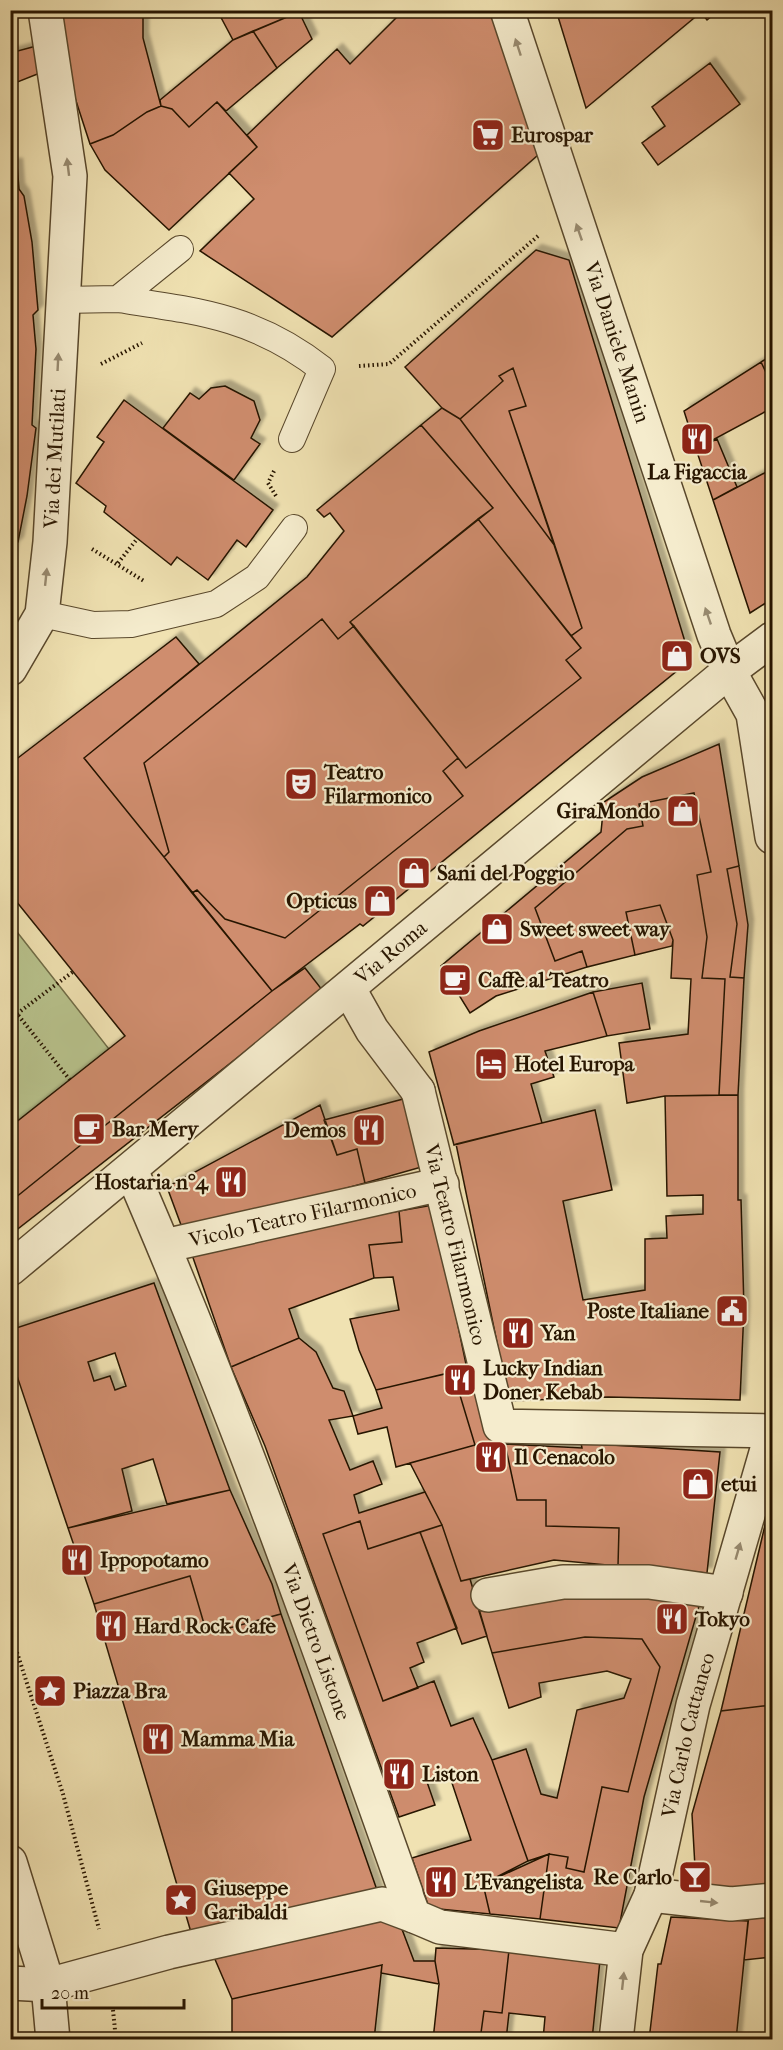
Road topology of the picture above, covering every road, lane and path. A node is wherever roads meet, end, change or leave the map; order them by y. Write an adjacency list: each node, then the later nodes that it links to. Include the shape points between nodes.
1 (45, 10): 6 (street, Via dei Mutilati, one-way to 1, via 70,176)
2 (507, 10): 19 (street, Via Daniele Manin, one-way to 2)
3 (535, 239): 8 (path)
4 (180, 249): 5 (lane)
5 (118, 299): 6 (lane); 7 (lane)
6 (61, 300): 9 (street, Via dei Mutilati, one-way to 6)
7 (202, 312): 9 (path); 10 (lane, via 255,328 294,346 322,369)
8 (389, 364)
9 (57, 387): 13 (street, Via dei Mutilati)
10 (292, 439): 11 (path, via 268,483)
11 (294, 528): 16 (lane, via 257,577 216,604)
12 (137, 538): 14 (path)
13 (50, 542): 14 (path, via 89,547); 15 (street, Via dei Mutilati, one-way to 13)
14 (118, 563): 16 (path, via 159,592)
15 (42, 614): 16 (lane, via 93,625 131,624); 18 (street, Via dei Mutilati)
16 (171, 614)
17 (772, 639): 19 (street, Via Roma)
18 (10, 669)
19 (729, 671): 20 (street); 23 (street, Via Roma)
20 (763, 714): 21 (street)
21 (772, 837)
22 (74, 971): 25 (path)
23 (350, 989): 28 (street, Via Roma); 29 (street, Via Teatro Filarmonico, via 372,1030 418,1091)
24 (10, 1005): 25 (path)
25 (17, 1014): 26 (path); 27 (path)
26 (10, 1019)
27 (70, 1080)
28 (131, 1170): 30 (street, Via Dietro Listone); 31 (street, Via Roma)
29 (442, 1184): 30 (street, Vicolo Teatro Filarmonico); 32 (street, Via Teatro Filarmonico, via 500,1426)
30 (164, 1246): 40 (street, Via Dietro Listone, via 293,1573)
31 (10, 1269)
32 (772, 1431): 33 (street, Via Carlo Cattaneo)
33 (765, 1488): 34 (street, Via Carlo Cattaneo, one-way to 33)
34 (726, 1593): 35 (street, via 649,1582 563,1581); 38 (street, Via Carlo Cattaneo, via 693,1705)
35 (489, 1595)
36 (10, 1631): 42 (path, via 63,1794)
37 (10, 1862): 44 (street)
38 (651, 1895): 39 (street, one-way to 39, via 731,1904); 41 (street, Via Carlo Cattaneo)
39 (772, 1900)
40 (410, 1905): 41 (street, via 440,1927); 42 (street, via 382,1904)
41 (626, 1950): 47 (street, Via Carlo Cattaneo, one-way to 41)
42 (109, 1968): 44 (street); 46 (path)
43 (10, 1983): 44 (street)
44 (48, 1985): 45 (street)
45 (53, 2040)
46 (116, 2040)
47 (616, 2040)

